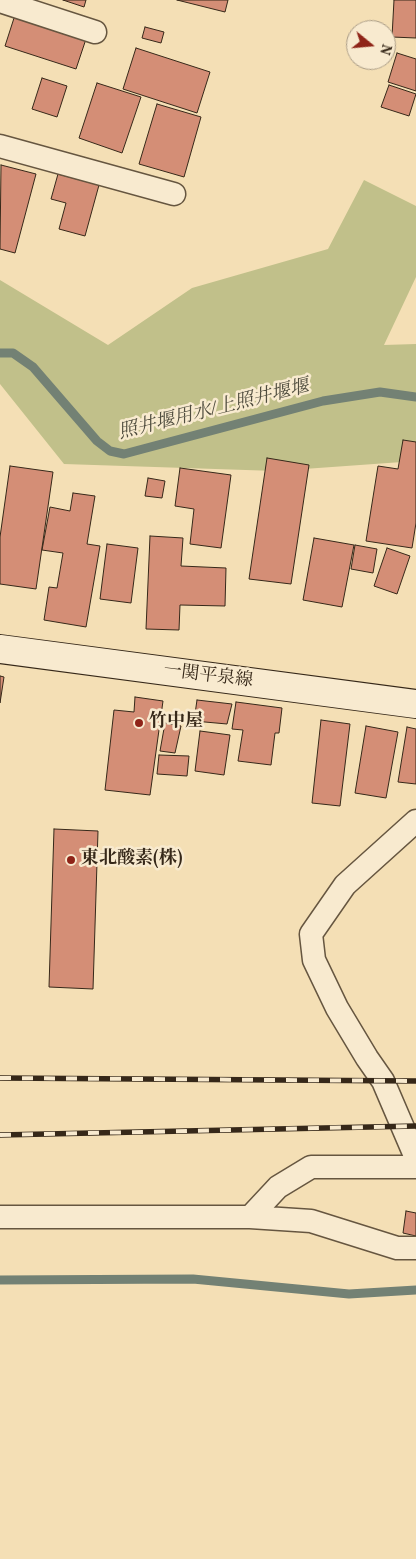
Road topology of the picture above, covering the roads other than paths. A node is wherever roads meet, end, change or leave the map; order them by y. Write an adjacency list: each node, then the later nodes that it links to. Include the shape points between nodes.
1 (2, 4): 2 (street)
2 (95, 32)
3 (0, 146): 4 (street)
4 (174, 194)
5 (0, 650): 6 (main road, 一関平泉線)
6 (416, 704)
7 (416, 821): 8 (street, via 344,885 311,934 314,960 337,1008 383,1081)
8 (416, 1158)
9 (416, 1167): 11 (street, via 311,1167 278,1187)
10 (0, 1217): 11 (street)
11 (250, 1217): 12 (street, via 311,1221 397,1248)
12 (416, 1248)

